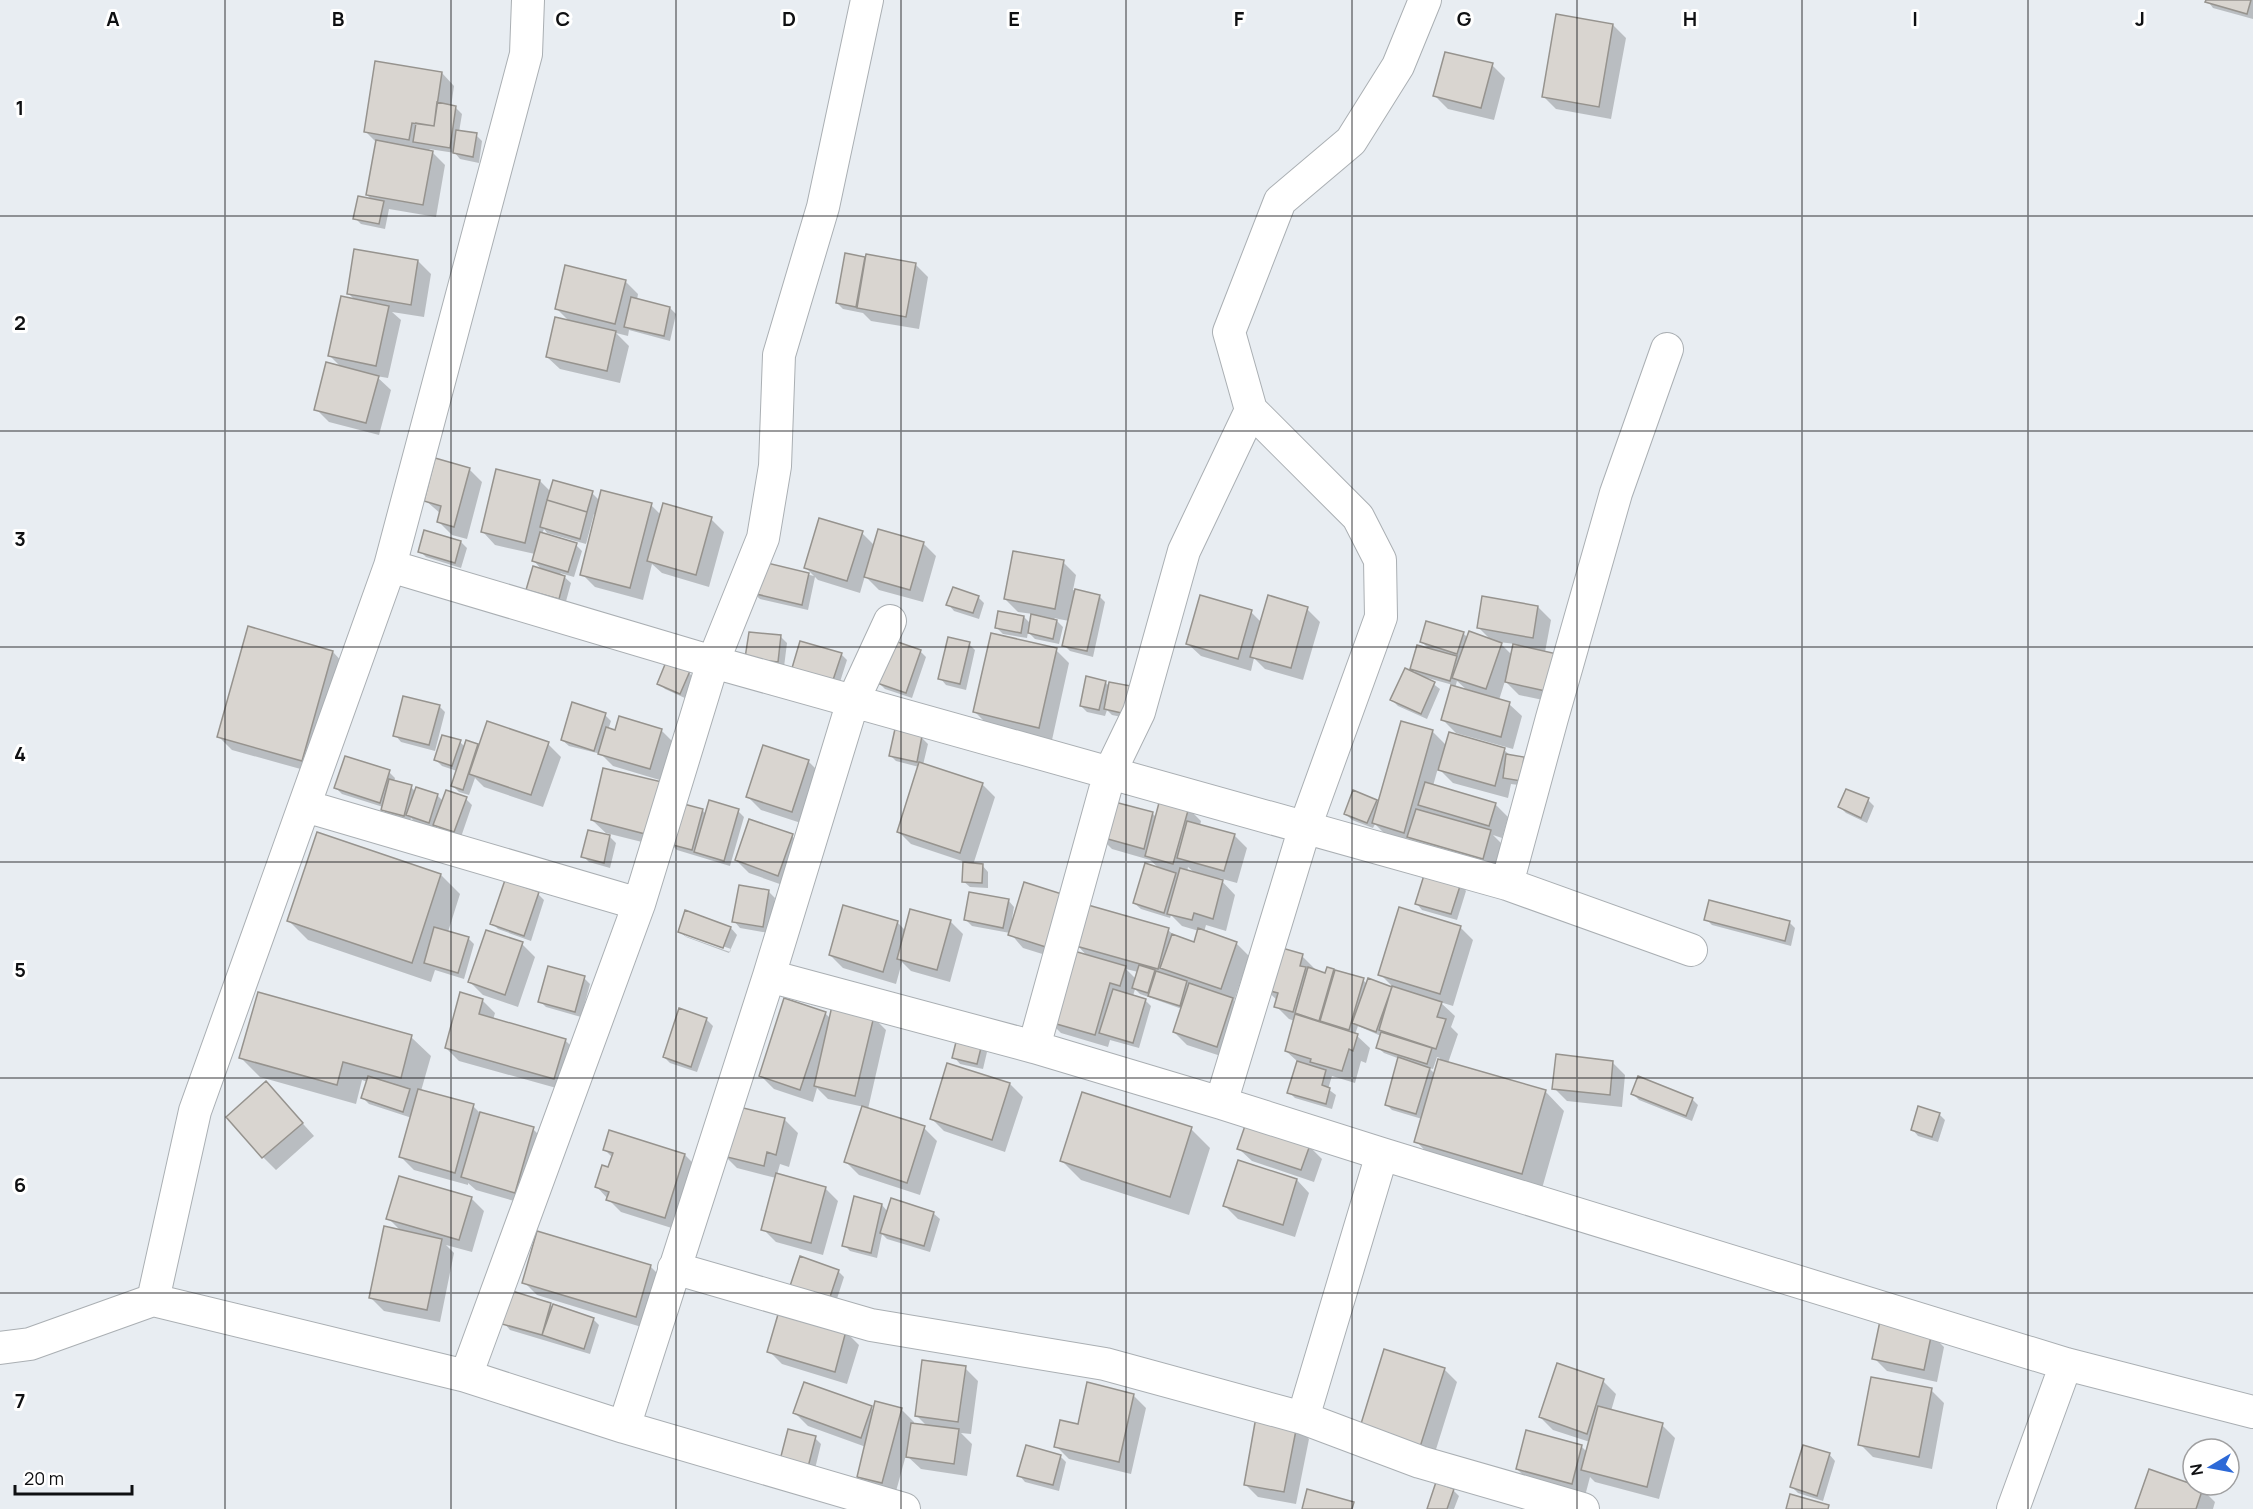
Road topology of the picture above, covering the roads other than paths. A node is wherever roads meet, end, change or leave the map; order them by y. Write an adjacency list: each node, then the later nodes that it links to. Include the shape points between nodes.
1 (528, 0): 6 (street, via 526,54)
2 (867, 0): 8 (street, via 822,207 778,355 775,466 763,538)
3 (1425, 0): 5 (street, via 1398,66 1351,141 1280,201 1229,332)
4 (1667, 349): 13 (street, via 1616,493)
5 (1251, 410): 10 (street, via 1184,551 1139,712); 12 (street, via 1358,517 1380,560 1381,617)
6 (390, 566): 8 (street); 11 (street)
7 (890, 621): 9 (street)
8 (713, 662): 9 (street); 14 (street)
9 (853, 701): 10 (street); 16 (street)
10 (1110, 772): 12 (street); 17 (street)
11 (305, 806): 14 (street); 21 (street, via 195,1111)
12 (1305, 827): 13 (street); 18 (street)
13 (1507, 884): 15 (street)
14 (639, 904): 24 (street)
15 (1691, 950)
16 (769, 976): 17 (street); 20 (street)
17 (1034, 1047): 18 (street)
18 (1221, 1103): 19 (street)
19 (1382, 1154): 23 (street); 26 (street)
20 (674, 1268): 26 (street, via 871,1325 1105,1364); 27 (street)
21 (153, 1300): 22 (street, via 30,1344); 24 (street)
22 (0, 1348)
23 (2066, 1364): 25 (street); 30 (street)
24 (466, 1376): 27 (street)
25 (2253, 1412)
26 (1303, 1418): 29 (street, via 1420,1462)
27 (624, 1427): 28 (street)
28 (904, 1509)
29 (1583, 1509)
30 (2013, 1509)

